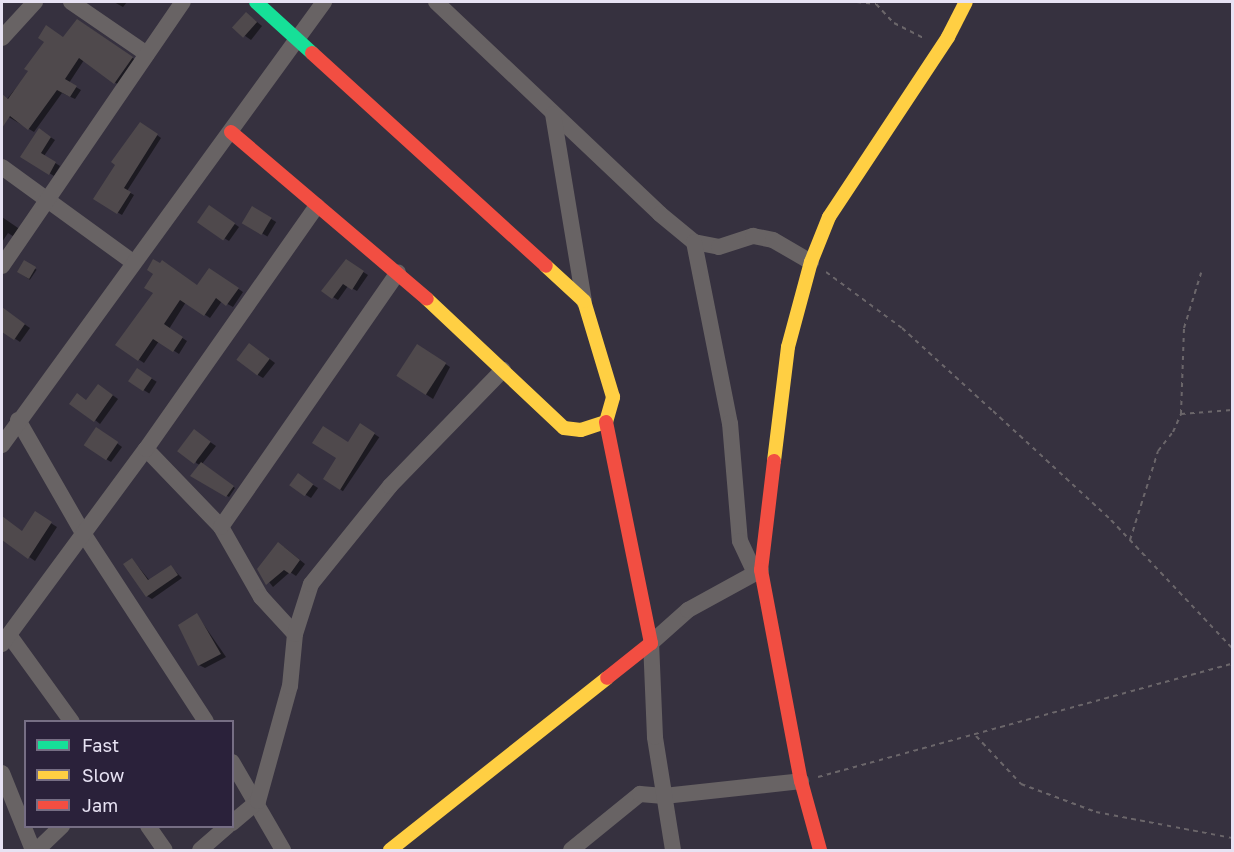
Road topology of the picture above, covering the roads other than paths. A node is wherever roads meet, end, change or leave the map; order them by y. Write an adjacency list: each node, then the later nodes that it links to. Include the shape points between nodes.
1 (35, 2): 8 (street)
2 (71, 2): 10 (street)
3 (183, 2): 10 (street)
4 (256, 2): 9 (street)
5 (324, 2): 9 (street)
6 (436, 2): 11 (street)
7 (966, 2): 17 (street, via 941,48 829,217)
8 (2, 38)
9 (297, 39): 12 (street); 21 (street)
10 (147, 54): 14 (street)
11 (553, 114): 16 (street); 21 (street)
12 (231, 132): 15 (street); 18 (street)
13 (2, 167): 14 (street)
14 (46, 202): 18 (street); 19 (street)
15 (317, 206): 20 (street); 26 (street)
16 (694, 242): 17 (street, via 719,247 753,236 773,240); 29 (street, via 730,423 740,540)
17 (812, 262): 29 (street, via 788,347)
18 (134, 263): 23 (street)
19 (2, 266)
20 (398, 272): 22 (street); 27 (street)
21 (584, 301): 24 (street, via 613,397)
22 (503, 370): 24 (street, via 564,428 581,430); 30 (street, via 390,486 311,584)
23 (18, 420): 25 (street); 28 (street)
24 (606, 422): 32 (street)
25 (2, 445)
26 (146, 449): 27 (street); 28 (street)
27 (221, 527): 30 (street, via 261,597)
28 (83, 532): 31 (street); 34 (street)
29 (758, 571): 32 (street, via 688,610); 37 (street)
30 (295, 634): 39 (street, via 290,686)
31 (5, 640): 33 (street)
32 (651, 644): 38 (street, via 655,736); 50 (street)
33 (70, 720)
34 (205, 720)
35 (234, 765): 39 (street)
36 (2, 773): 41 (street)
37 (801, 781): 38 (street); 53 (street)
38 (664, 796): 51 (street, via 640,794); 52 (street)
39 (258, 801): 40 (street); 49 (street)
40 (234, 821)
41 (24, 824)
42 (26, 828): 46 (street)
43 (60, 828): 46 (street)
44 (149, 828): 47 (street)
45 (226, 828): 48 (street)
46 (35, 850)
47 (165, 850)
48 (200, 850)
49 (283, 850)
50 (390, 850)
51 (571, 850)
52 (673, 850)
53 (820, 850)

